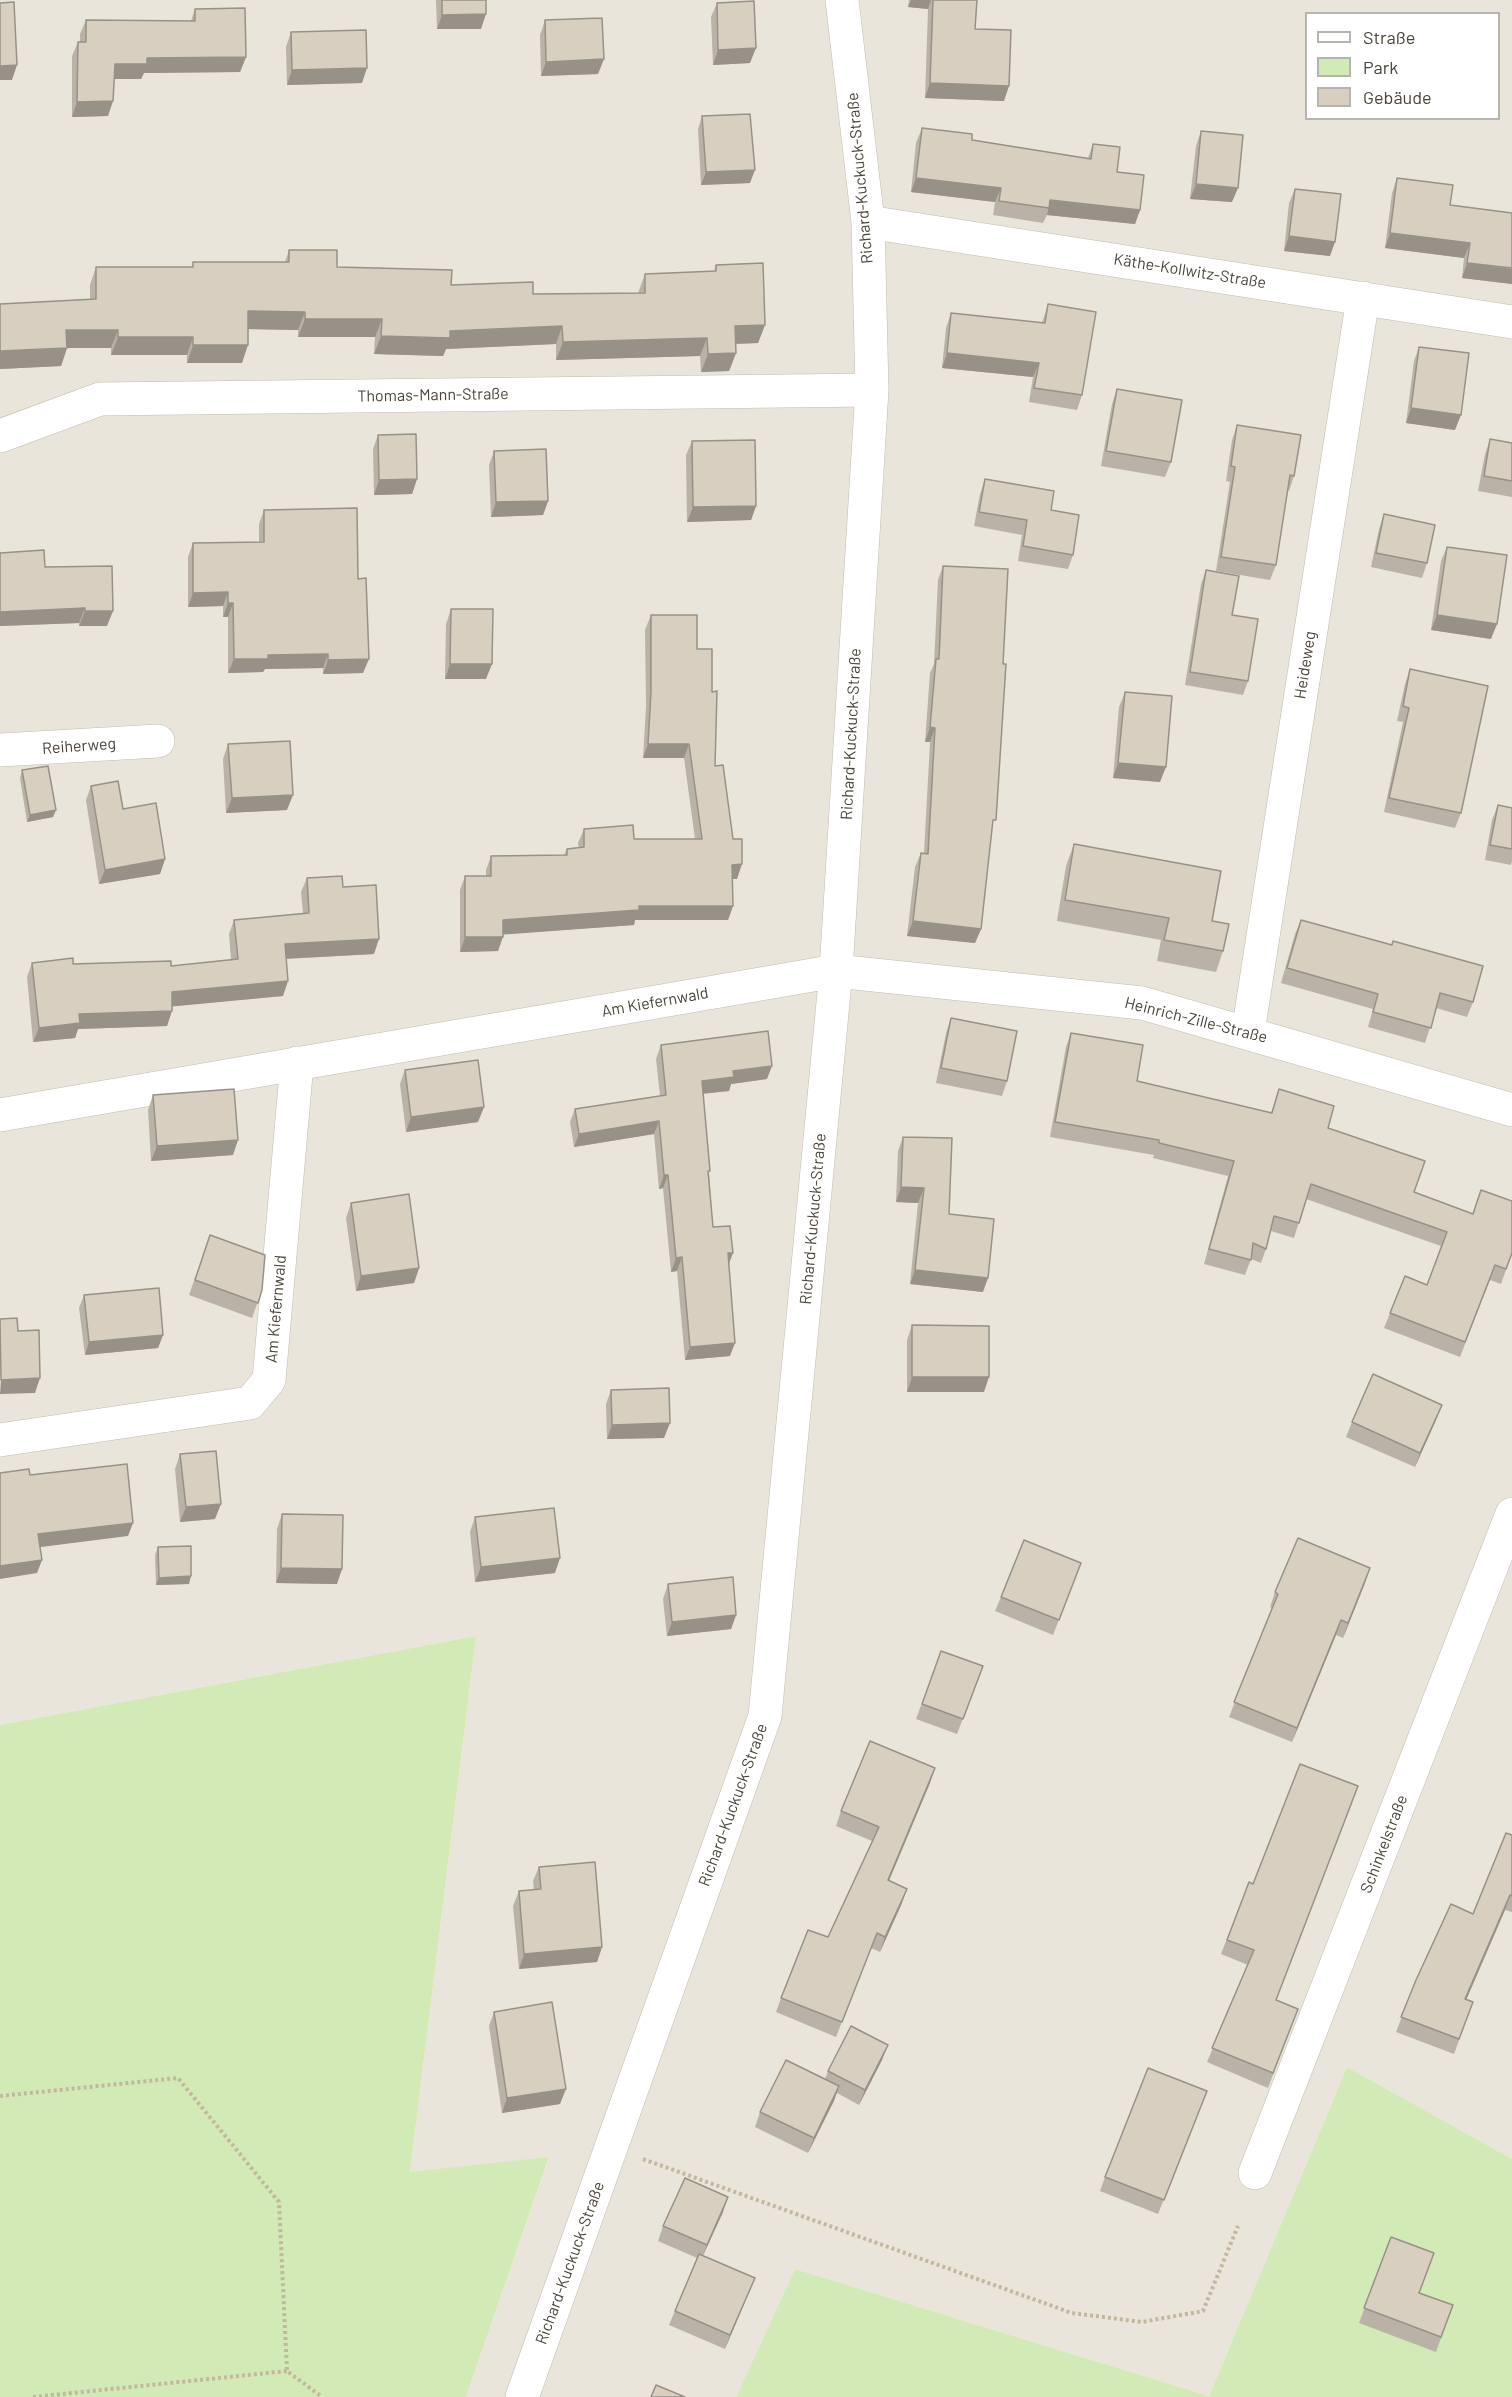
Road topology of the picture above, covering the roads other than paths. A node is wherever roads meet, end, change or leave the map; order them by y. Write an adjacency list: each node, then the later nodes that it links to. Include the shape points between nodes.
1 (842, 0): 2 (street, Richard-Kuckuck-Straße)
2 (868, 222): 3 (street, Käthe-Kollwitz-Straße); 5 (street, Richard-Kuckuck-Straße)
3 (1363, 298): 4 (street, Käthe-Kollwitz-Straße); 10 (street, Heideweg)
4 (1512, 322)
5 (872, 390): 6 (street, Thomas-Mann-Straße, via 100,399); 9 (street, Richard-Kuckuck-Straße)
6 (0, 436)
7 (158, 741): 8 (street, Reiherweg)
8 (0, 750)
9 (836, 971): 10 (street, Heinrich-Zille-Straße, via 1142,1003); 11 (street, Am Kiefernwald); 17 (street, Richard-Kuckuck-Straße, via 765,1716)
10 (1248, 1032): 12 (street, Heinrich-Zille-Straße)
11 (297, 1063): 13 (street, Am Kiefernwald); 14 (street, Am Kiefernwald, via 270,1380 250,1403)
12 (1512, 1110)
13 (0, 1115)
14 (0, 1440)
15 (1512, 1514): 16 (street, Schinkelstraße)
16 (1255, 2173)
17 (522, 2397)

